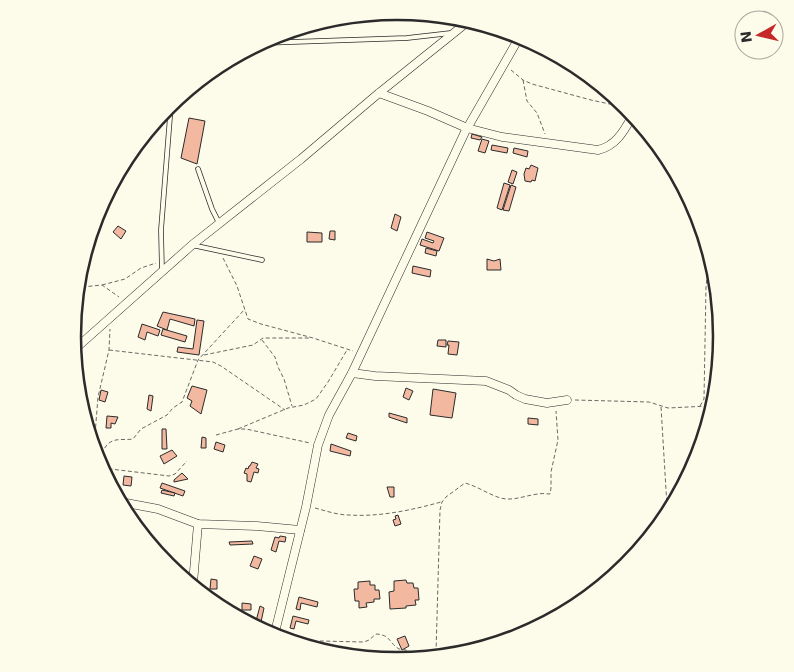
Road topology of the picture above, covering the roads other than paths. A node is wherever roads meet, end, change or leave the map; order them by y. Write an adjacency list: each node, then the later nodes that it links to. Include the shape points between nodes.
1 (463, 27): 2 (street)
2 (456, 33): 3 (lane); 5 (street)
3 (280, 42)
4 (516, 43): 8 (street)
5 (379, 94): 8 (street); 10 (street)
6 (170, 117): 13 (lane, via 162,216)
7 (629, 122): 8 (street, via 623,134 608,148 598,150 502,137)
8 (467, 128): 15 (street)
9 (198, 168): 10 (lane)
10 (219, 223): 11 (street)
11 (192, 245): 12 (lane); 13 (street)
12 (262, 260)
13 (162, 271): 14 (street)
14 (81, 343)
15 (352, 373): 16 (street, via 486,381 525,398 547,403); 19 (street, via 328,415 318,445)
16 (563, 401)
17 (129, 504): 18 (street, via 158,509)
18 (198, 524): 19 (street); 20 (street)
19 (300, 530): 21 (street)
20 (194, 578)
21 (276, 628)

